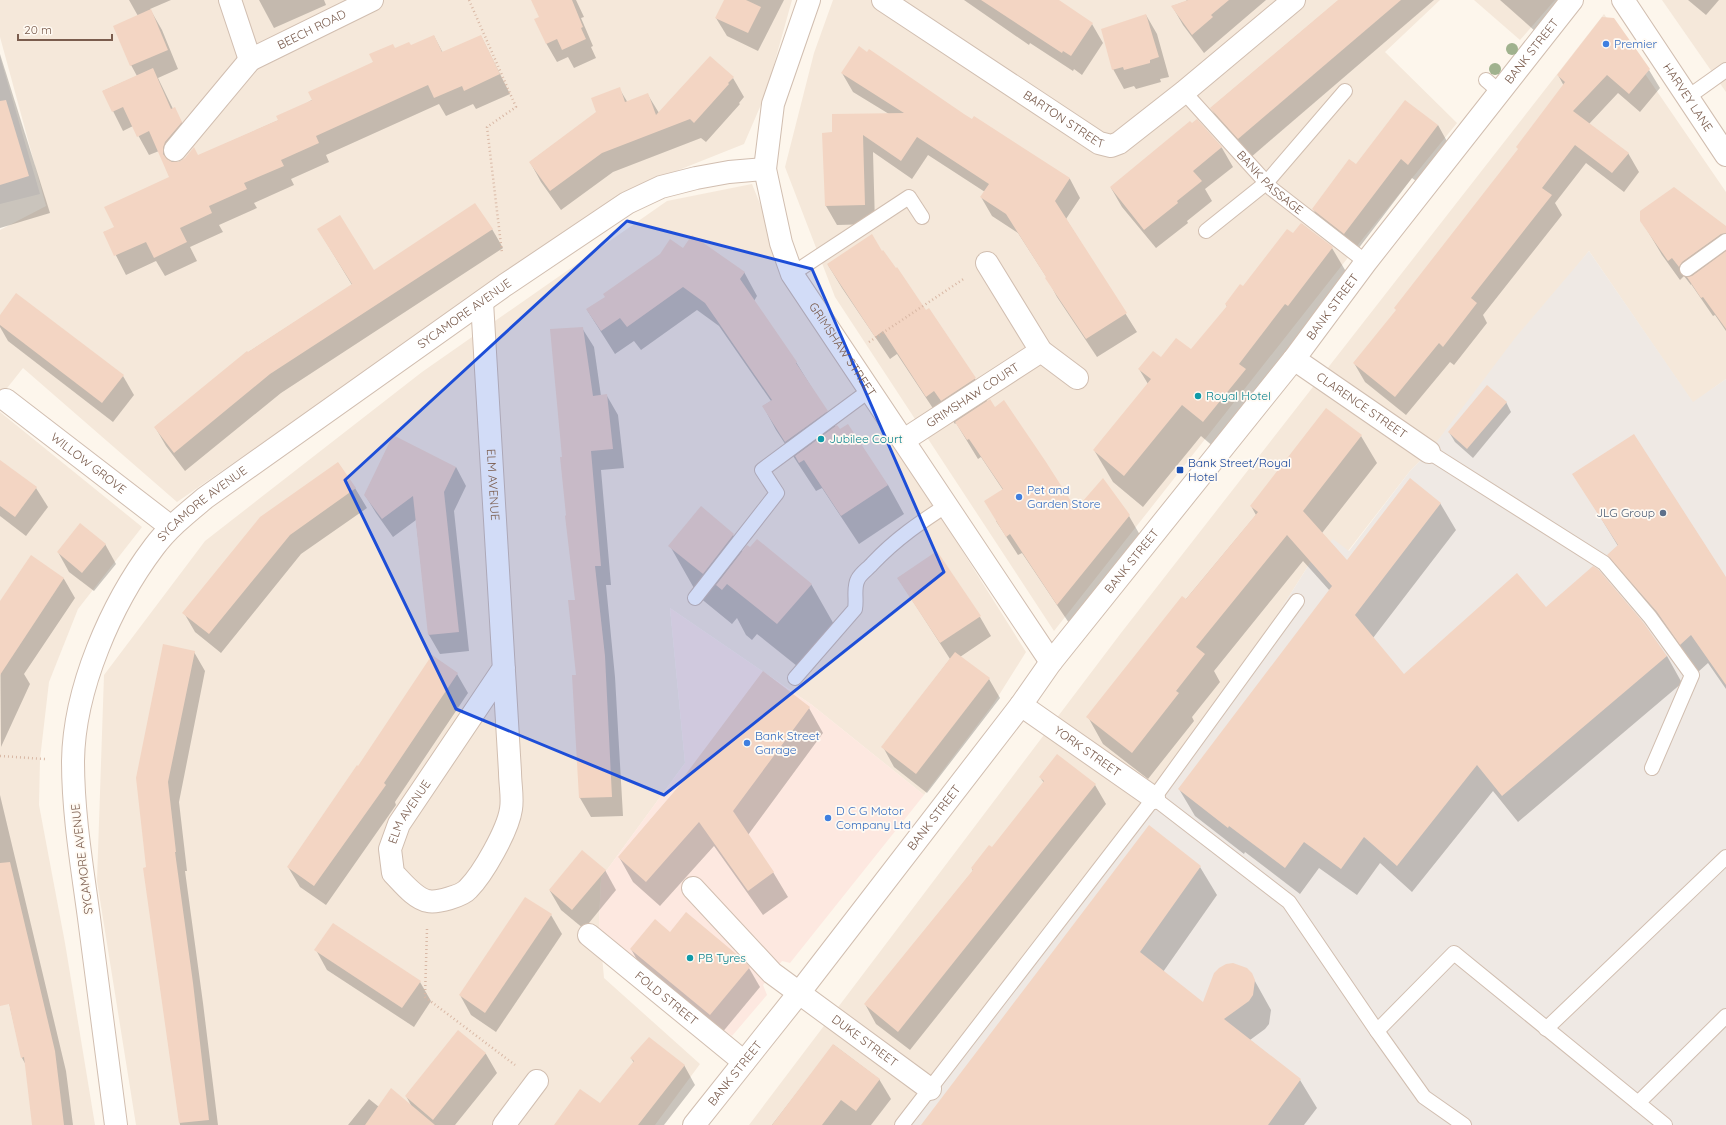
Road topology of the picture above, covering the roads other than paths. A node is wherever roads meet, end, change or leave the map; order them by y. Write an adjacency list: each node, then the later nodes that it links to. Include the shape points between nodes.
1 (230, 0): 8 (street)
2 (372, 0): 8 (street, BEECH ROAD)
3 (809, 0): 15 (street, GRIMSHAW STREET, via 773,104)
4 (883, 0): 11 (street, BARTON STREET, via 1099,143 1111,146 1119,143)
5 (1294, 0): 11 (street, BARTON STREET)
6 (1572, 0): 20 (street, BANK STREET, via 1493,87)
7 (1623, 0): 12 (street, HARVEY LANE)
8 (250, 60): 13 (street, BEECH ROAD)
9 (1726, 70): 12 (lane)
10 (1345, 91): 16 (lane)
11 (1184, 92): 16 (lane, BANK PASSAGE)
12 (1688, 97): 14 (street, HARVEY LANE)
13 (175, 150)
14 (1726, 155)
15 (766, 169): 23 (street, GRIMSHAW STREET, via 781,243); 24 (street, SYCAMORE AVENUE, via 729,172 661,187 627,203)
16 (1266, 183): 18 (lane); 20 (lane, BANK PASSAGE)
17 (922, 217): 23 (lane, via 909,197)
18 (1206, 231)
19 (1726, 241): 22 (lane)
20 (1366, 262): 26 (street, BANK STREET)
21 (987, 263): 25 (street)
22 (1687, 269)
23 (792, 274): 28 (street, GRIMSHAW STREET)
24 (482, 302): 33 (street, SYCAMORE AVENUE, via 205,498); 37 (street, ELM AVENUE)
25 (1041, 351): 27 (street); 30 (street, GRIMSHAW COURT)
26 (1294, 359): 31 (street, CLARENCE STREET); 36 (street, BANK STREET)
27 (1077, 378)
28 (870, 390): 30 (street, GRIMSHAW STREET); 34 (lane, via 762,470 777,493)
29 (6, 400): 33 (street, WILLOW GROVE)
30 (904, 440): 32 (street, GRIMSHAW STREET)
31 (1429, 452): 40 (lane, via 1604,564 1650,617 1692,675)
32 (947, 505): 36 (street, GRIMSHAW STREET); 38 (lane, via 906,532 858,578 854,609)
33 (171, 527): 53 (street, SYCAMORE AVENUE, via 154,547 121,599 95,655 79,708 73,760 76,827)
34 (695, 598)
35 (1297, 601): 41 (lane)
36 (1051, 662): 39 (street, BANK STREET)
37 (504, 668): 37 (street, ELM AVENUE, via 511,809 502,838 468,890 451,898 428,902 417,896 393,873 390,850 399,824)
38 (795, 678)
39 (1021, 705): 41 (street, YORK STREET); 45 (street, BANK STREET)
40 (1652, 768)
41 (1154, 798): 48 (lane, via 1289,902); 51 (lane)
42 (1726, 857): 47 (lane)
43 (693, 888): 45 (street, DUKE STREET, via 772,973)
44 (589, 935): 49 (street, FOLD STREET)
45 (799, 993): 49 (street, BANK STREET); 51 (street, DUKE STREET)
46 (1726, 1016): 52 (lane)
47 (1546, 1029): 48 (lane, via 1454,953); 52 (lane)
48 (1377, 1031): 57 (lane, via 1424,1097)
49 (744, 1062): 55 (street, BANK STREET)
50 (537, 1080): 54 (street)
51 (930, 1088): 56 (lane)
52 (1638, 1103): 58 (lane)
53 (116, 1125)
54 (504, 1125)
55 (694, 1125)
56 (902, 1125)
57 (1464, 1125)
58 (1665, 1125)

